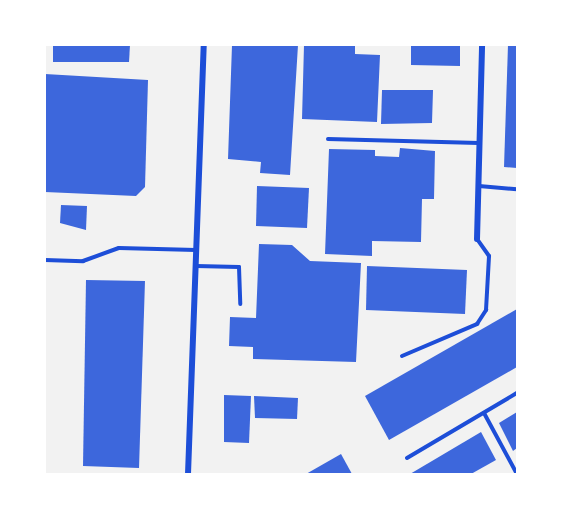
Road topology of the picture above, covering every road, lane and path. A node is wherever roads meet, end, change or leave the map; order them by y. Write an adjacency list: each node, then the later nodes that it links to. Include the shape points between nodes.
1 (204, 45): 8 (street)
2 (482, 45): 4 (street)
3 (328, 139): 4 (lane)
4 (480, 143): 5 (street)
5 (479, 186): 6 (lane); 7 (street)
6 (517, 189)
7 (477, 239): 12 (lane, via 489,256 486,310 477,324)
8 (196, 250): 9 (lane, via 119,248 82,261); 10 (street)
9 (45, 260)
10 (195, 266): 11 (lane, via 239,267); 17 (street)
11 (240, 304)
12 (402, 356)
13 (517, 393): 14 (lane)
14 (484, 413): 15 (lane); 16 (lane)
15 (406, 458)
16 (515, 472)
17 (188, 474)

